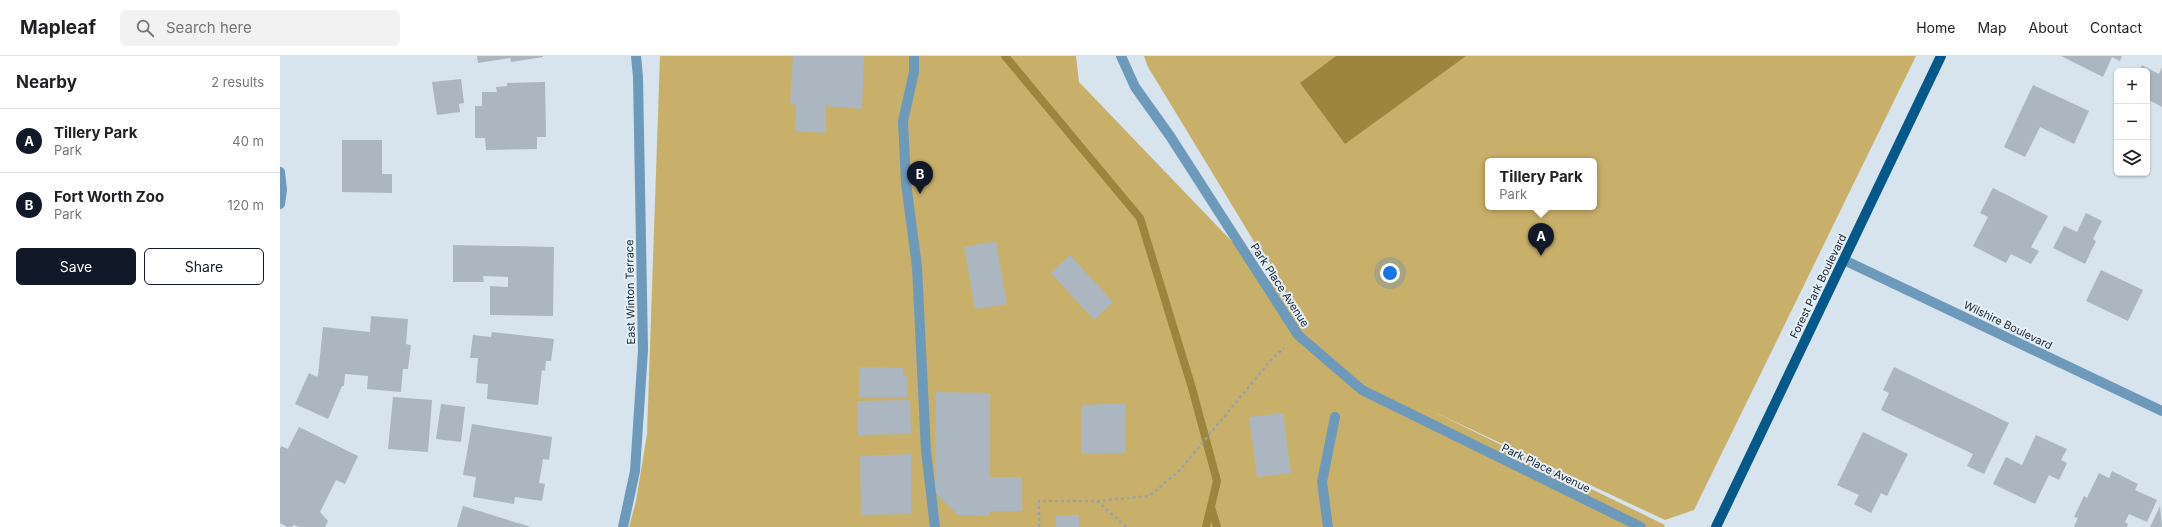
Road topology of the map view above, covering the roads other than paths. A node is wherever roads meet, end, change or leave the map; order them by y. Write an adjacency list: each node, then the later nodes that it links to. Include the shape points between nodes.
1 (636, 56): 10 (street, East Winton Terrace, via 643,350 635,471)
2 (914, 56): 11 (street, via 914,72 903,121 906,183 917,267 926,451)
3 (1121, 56): 13 (street, Park Place Avenue, via 1135,87 1170,136 1298,335 1362,390)
4 (1941, 56): 7 (main road, Forest Park Boulevard)
5 (280, 172): 6 (street)
6 (280, 204)
7 (1844, 260): 8 (street, Wilshire Boulevard); 14 (main road, Forest Park Boulevard)
8 (2162, 412)
9 (1335, 416): 12 (street, via 1322,482)
10 (623, 527)
11 (935, 527)
12 (1328, 527)
13 (1641, 527)
14 (1716, 527)

